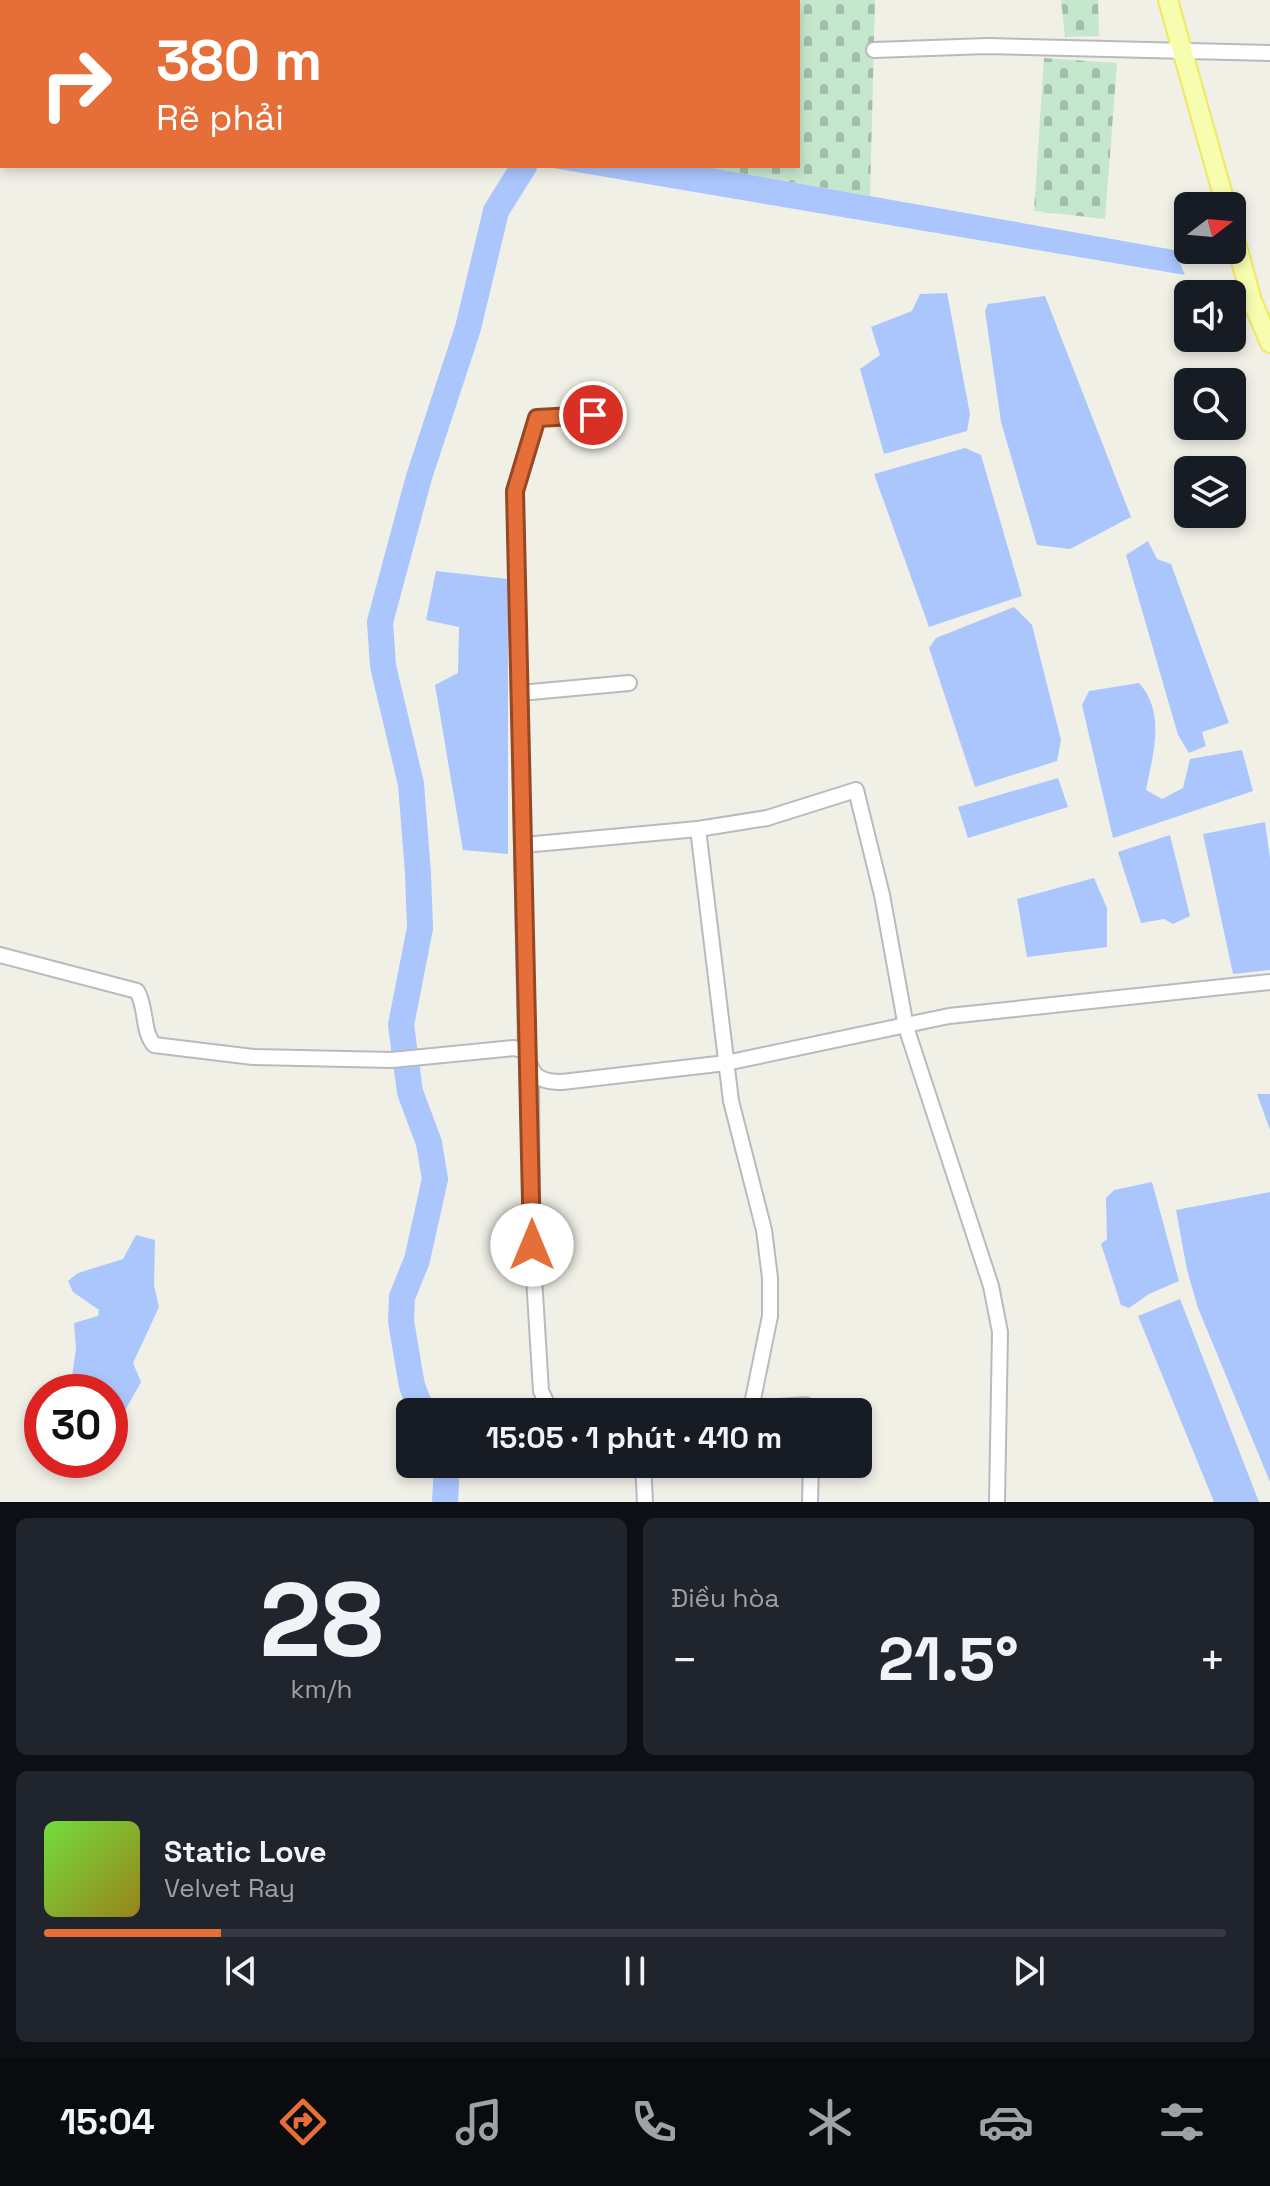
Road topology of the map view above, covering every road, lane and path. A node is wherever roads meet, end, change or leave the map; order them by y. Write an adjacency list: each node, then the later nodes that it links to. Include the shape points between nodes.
1 (1168, 0): 3 (main road)
2 (874, 50): 3 (street, via 987,46)
3 (1183, 53): 4 (street); 5 (main road)
4 (1270, 53)
5 (1222, 192)
6 (1242, 264): 7 (main road)
7 (1270, 343)
8 (593, 415): 10 (street, via 537,418 518,474)
9 (629, 683): 10 (street)
10 (520, 693): 12 (street)
11 (698, 829): 12 (street); 15 (street, via 787,814 856,790); 17 (street)
12 (524, 845): 16 (street)
13 (0, 955): 16 (street, via 137,991 154,1045 253,1057 392,1060)
14 (1270, 982): 15 (street, via 949,1016)
15 (906, 1027): 17 (street); 25 (street, via 979,1245 1000,1332)
16 (526, 1051): 18 (street)
17 (726, 1063): 18 (street, via 562,1082 543,1082); 20 (street, via 734,1118 764,1230 771,1287)
18 (531, 1070): 19 (street, via 532,1245)
19 (544, 1398)
20 (753, 1398)
21 (644, 1478): 23 (street)
22 (811, 1478): 24 (street)
23 (645, 1502)
24 (810, 1502)
25 (997, 1502)

